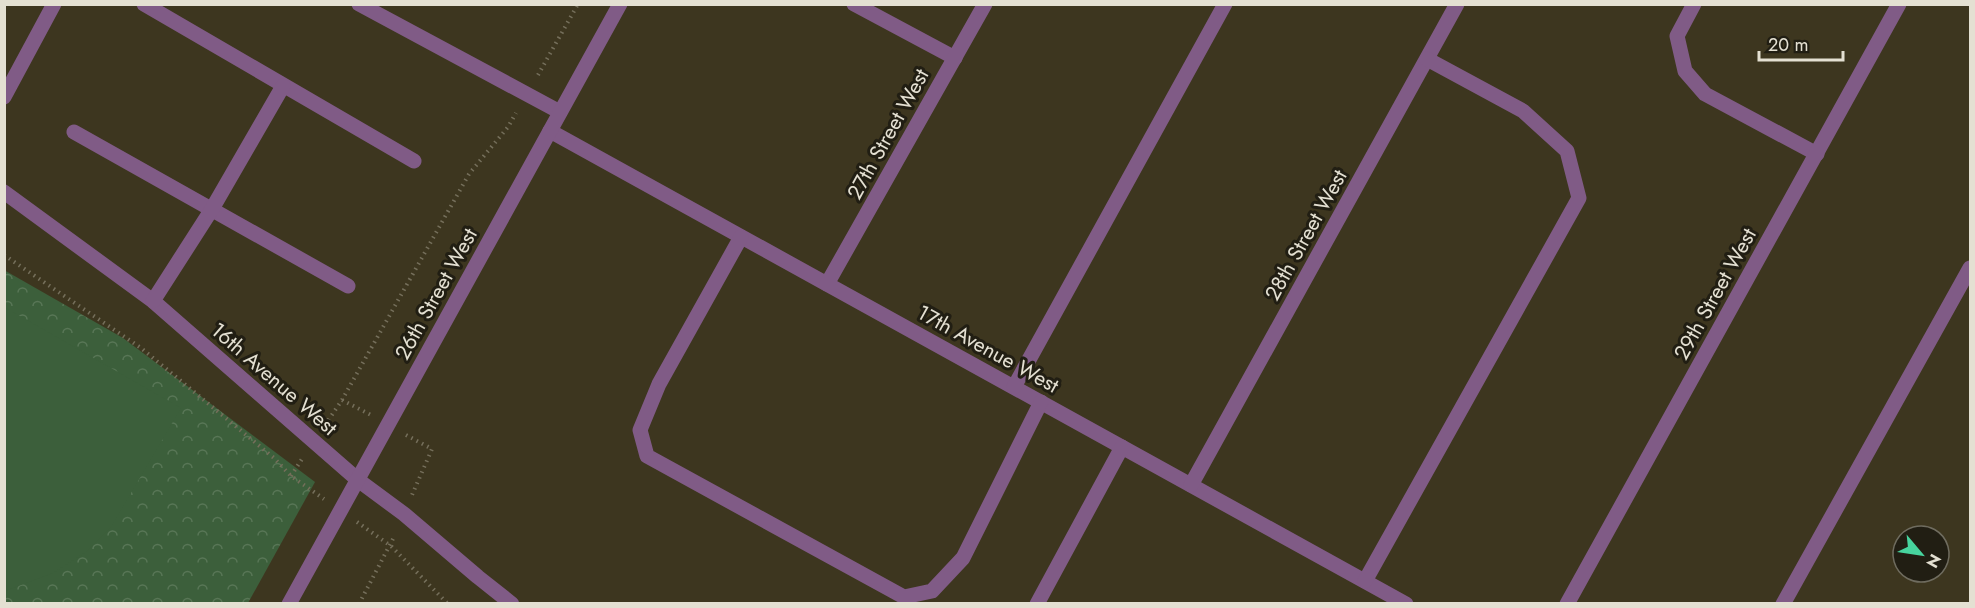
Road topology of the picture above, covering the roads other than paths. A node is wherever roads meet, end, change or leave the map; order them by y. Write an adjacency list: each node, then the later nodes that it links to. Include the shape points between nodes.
1 (54, 4): 14 (street)
2 (144, 4): 13 (street)
3 (359, 4): 15 (street)
4 (620, 4): 15 (street, 26th Street West)
5 (854, 4): 11 (street)
6 (985, 4): 11 (street, 27th Street West)
7 (1226, 4): 27 (street)
8 (1457, 4): 12 (street, 28th Street West)
9 (1694, 4): 18 (street, via 1677,36 1685,71 1706,94)
10 (1899, 4): 18 (street, 29th Street West)
11 (955, 58): 24 (street, 27th Street West)
12 (1428, 59): 31 (street, 28th Street West); 32 (street, via 1523,111 1567,151 1579,198)
13 (283, 86): 19 (street); 21 (street)
14 (4, 97)
15 (560, 112): 16 (street, 26th Street West)
16 (549, 131): 22 (street, 17th Avenue West); 30 (street, 26th Street West)
17 (74, 132): 21 (street)
18 (1817, 154): 37 (street, 29th Street West)
19 (414, 161)
20 (4, 192): 26 (street, 16th Avenue West)
21 (212, 209): 25 (street); 26 (street)
22 (741, 237): 24 (street, 17th Avenue West); 28 (street, via 659,384 640,430 647,456 904,597 932,591 963,558)
23 (1971, 268): 38 (street)
24 (827, 284): 27 (street, 17th Avenue West)
25 (348, 286)
26 (153, 301): 30 (street, 16th Avenue West)
27 (1014, 387): 28 (street, 17th Avenue West)
28 (1041, 402): 29 (street, 17th Avenue West)
29 (1122, 447): 31 (street, 17th Avenue West); 35 (street)
30 (358, 480): 33 (street, 26th Street West); 34 (street, 16th Avenue West)
31 (1191, 485): 32 (street, 17th Avenue West)
32 (1365, 581): 36 (street, 17th Avenue West)
33 (289, 603)
34 (512, 603)
35 (1037, 603)
36 (1406, 603)
37 (1567, 603)
38 (1783, 603)

